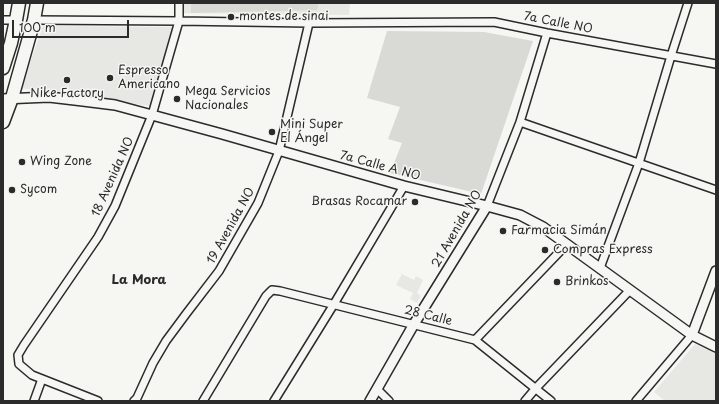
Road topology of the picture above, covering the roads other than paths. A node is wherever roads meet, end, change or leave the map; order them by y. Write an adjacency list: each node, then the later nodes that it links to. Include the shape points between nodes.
1 (19, 3): 5 (highway)
2 (37, 3): 6 (highway)
3 (180, 3): 7 (street, 18 Avenida NO)
4 (688, 3): 11 (street)
5 (10, 20): 10 (highway); 13 (highway, via 11,43)
6 (34, 20): 7 (street, 7a Calle NO); 14 (highway)
7 (179, 21): 8 (street, 7a Calle NO); 15 (street, 18 Avenida NO)
8 (309, 23): 9 (street, 7a Calle NO, via 494,22); 18 (street, 19 Avenida NO)
9 (547, 33): 11 (street, 7a Calle NO); 17 (street, 21 Avenida NO)
10 (3, 52)
11 (671, 56): 12 (street, 7a Calle NO); 19 (street)
12 (716, 64)
13 (3, 68)
14 (7, 98): 15 (street, 7a Calle A NO, via 83,101 115,105); 16 (highway)
15 (152, 115): 18 (street, 7a Calle A NO); 32 (street, 18 Avenida NO, via 115,206 98,237 18,355 19,364 32,375)
16 (3, 122)
17 (520, 122): 19 (street); 22 (street, 21 Avenida NO)
18 (279, 151): 20 (street, 7a Calle A NO); 35 (street, 19 Avenida NO, via 258,203 219,271 166,341)
19 (639, 163): 21 (street); 24 (street)
20 (404, 186): 22 (street, 7a Calle A NO); 27 (street)
21 (716, 190)
22 (487, 206): 23 (street, 7a Calle A NO, via 520,215); 28 (street, 21 Avenida NO)
23 (567, 244): 24 (street, 7a Calle A NO); 30 (street)
24 (600, 268): 26 (street, 7a Calle A NO)
25 (716, 271): 29 (street)
26 (630, 290): 29 (street, 7a Calle A NO); 33 (street)
27 (334, 304): 28 (street, 28 Calle); 38 (street, 28 Calle, via 272,290); 39 (street)
28 (414, 324): 30 (street, 28 Calle); 34 (street, 21 Avenida NO)
29 (692, 335): 31 (street, 7a Calle A NO); 44 (street)
30 (476, 340): 33 (street, 28 Calle)
31 (716, 347)
32 (42, 379): 36 (street); 37 (street)
33 (536, 388): 42 (street); 43 (street, 28 Calle)
34 (377, 389): 40 (street, 21 Avenida NO); 41 (street)
35 (135, 399)
36 (34, 401)
37 (98, 401)
38 (203, 401)
39 (274, 401)
40 (370, 401)
41 (390, 401)
42 (525, 401)
43 (550, 401)
44 (636, 401)

